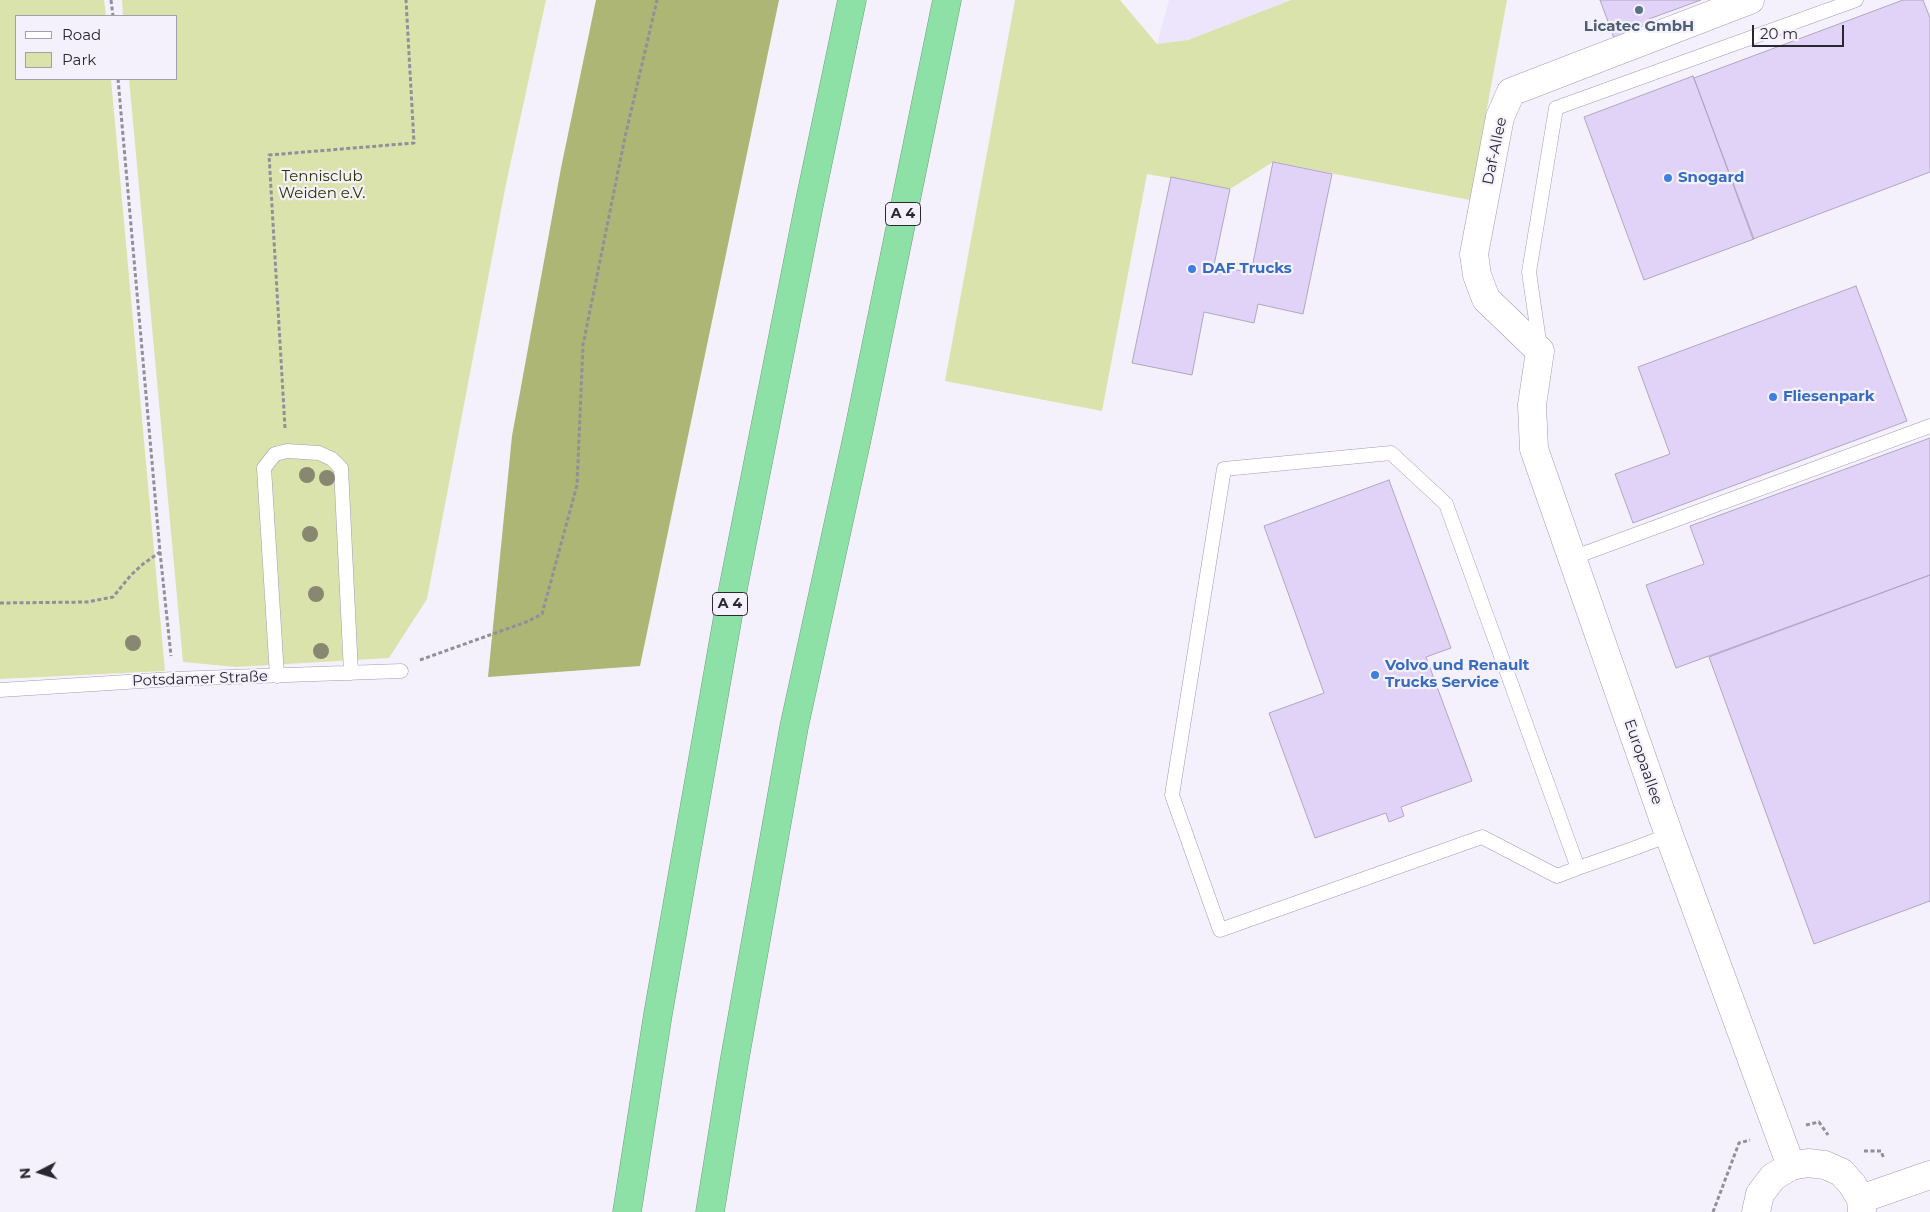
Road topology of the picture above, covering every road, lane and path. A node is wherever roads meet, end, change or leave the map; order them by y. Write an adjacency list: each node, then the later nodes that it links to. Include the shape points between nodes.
1 (112, 0): 8 (path)
2 (406, 0): 11 (path, via 414,143 269,155)
3 (657, 0): 16 (path, via 584,346 577,484 542,614 417,661)
4 (852, 0): 26 (highway, A 4, via 808,205 731,599 658,1014)
5 (947, 0): 27 (highway, A 4, via 794,727)
6 (1750, 0): 10 (street, Daf-Allee, via 1511,92 1500,116 1474,254 1477,275 1486,299)
7 (1856, 0): 10 (lane, via 1556,108 1529,272)
8 (113, 15)
9 (118, 80): 13 (path)
10 (1540, 351): 14 (street, Europaallee, via 1532,405 1534,449)
11 (285, 422)
12 (1930, 426): 14 (lane)
13 (160, 552): 15 (path, via 137,569 112,597 87,602); 19 (path)
14 (1572, 558): 21 (street, Europaallee)
15 (0, 603)
16 (401, 671): 17 (lane, Potsdamer Straße)
17 (351, 673): 18 (lane, Potsdamer Straße); 18 (lane, via 341,468 319,453 287,451 275,454 264,468)
18 (277, 676): 19 (lane, Potsdamer Straße)
19 (173, 679): 20 (lane, Potsdamer Straße)
20 (0, 690)
21 (1669, 835): 22 (lane); 23 (street, Europaallee)
22 (1578, 868): 22 (lane, via 1558,876 1482,837 1220,930 1172,795 1224,469 1391,453 1446,504)
23 (1791, 1166): 25 (street, via 1825,1165 1840,1172 1852,1184); 28 (street, via 1773,1177 1760,1194)
24 (1930, 1174): 25 (street)
25 (1861, 1206)
26 (627, 1212)
27 (710, 1212)
28 (1756, 1212)

